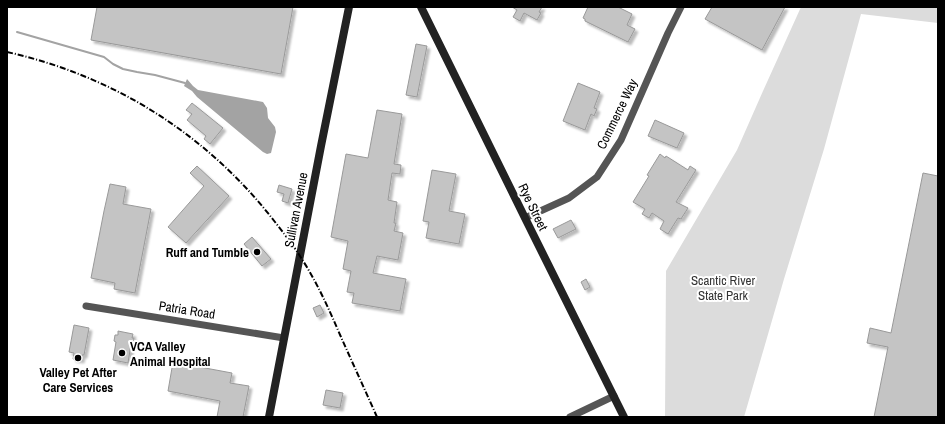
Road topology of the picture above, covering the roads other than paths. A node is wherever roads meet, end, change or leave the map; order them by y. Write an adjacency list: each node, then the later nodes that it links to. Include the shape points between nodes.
1 (348, 7): 6 (street, Sullivan Avenue)
2 (422, 7): 4 (street, Rye Street)
3 (681, 7): 4 (street, Commerce Way, via 621,140 597,177 569,198)
4 (525, 218): 7 (street, Rye Street)
5 (86, 306): 6 (street, Patria Road)
6 (284, 338): 8 (street, Sullivan Avenue)
7 (614, 396): 9 (street); 10 (street, Rye Street)
8 (269, 417)
9 (570, 417)
10 (624, 417)

